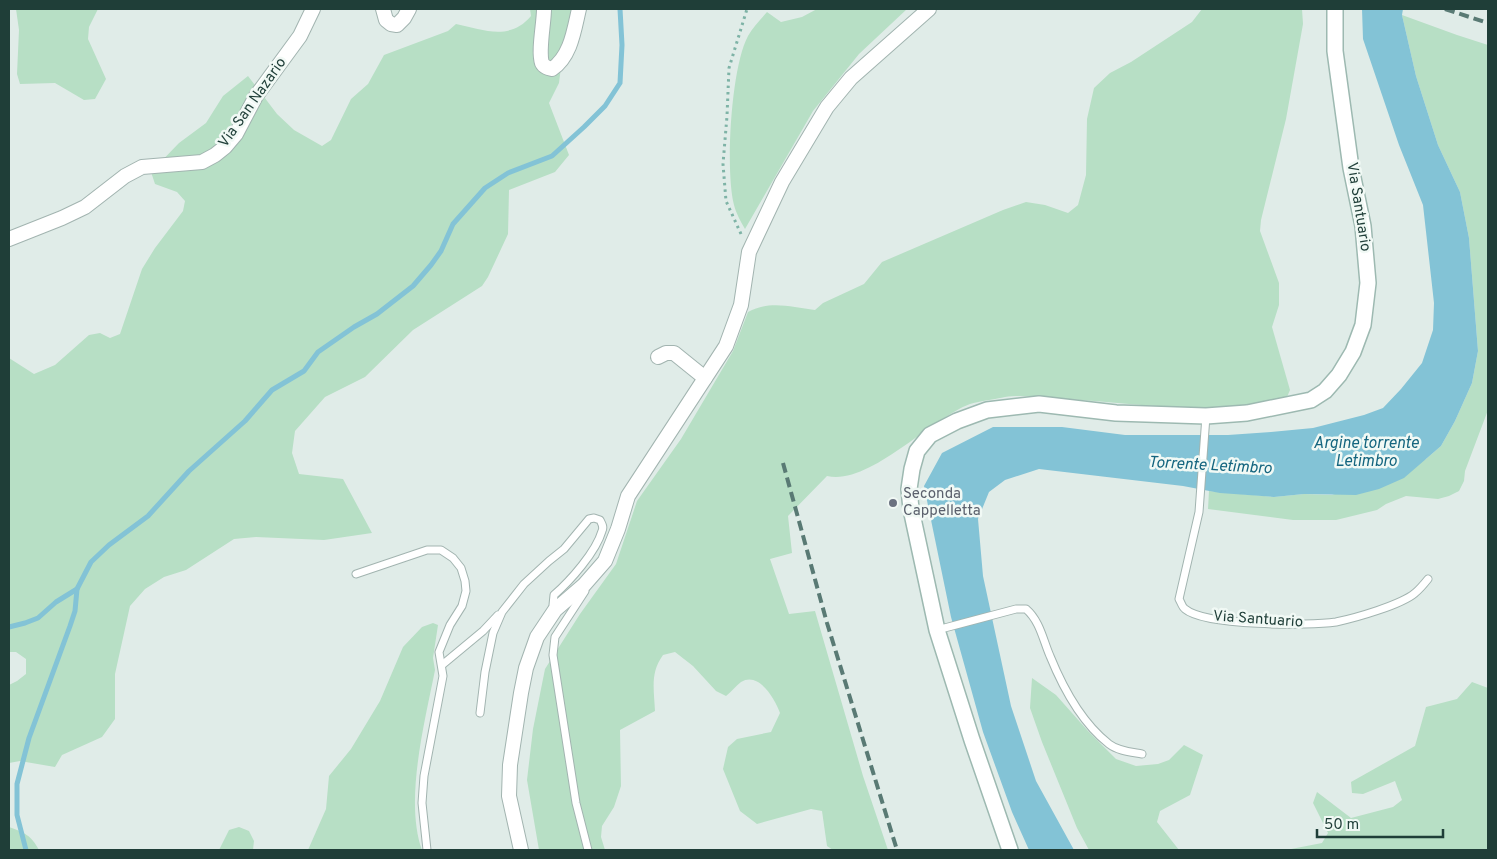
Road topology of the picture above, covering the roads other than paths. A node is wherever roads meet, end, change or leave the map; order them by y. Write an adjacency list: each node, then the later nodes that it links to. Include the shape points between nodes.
1 (313, 9): 8 (street, Via San Nazario, via 300,36 256,96 236,134 215,155 202,162 142,167 85,207)
2 (383, 9): 3 (street, via 386,20 397,25)
3 (409, 9)
4 (544, 9): 5 (street, via 542,63 552,69 570,46)
5 (579, 9)
6 (929, 9): 10 (street, via 851,78 827,107 782,182 752,245 740,305 726,346)
7 (1334, 9): 11 (main road, Via Santuario, via 1335,51 1351,168 1364,226 1368,283 1363,325 1353,352 1339,375 1325,391 1311,400)
8 (9, 239)
9 (658, 357): 10 (street, via 674,353)
10 (705, 378): 14 (street, via 628,496 604,561)
11 (1206, 422): 13 (lane, Via Santuario, via 1200,512 1179,599 1184,608 1198,616 1260,624 1336,622 1385,608 1414,595); 17 (main road, Via Santuario, via 1039,404 987,410 930,435 917,450 912,469 911,509)
12 (356, 574): 18 (lane, via 428,550 441,550 453,558 461,568 466,591 462,606 442,642 439,652)
13 (1428, 579)
14 (584, 585): 15 (street); 23 (lane, via 585,591 555,637 553,655 576,803)
15 (555, 610): 16 (lane, via 554,595 568,583 592,550 603,530 600,520 589,519 564,549 524,584); 22 (street, via 537,637 526,668 510,765 509,796)
16 (502, 612): 18 (lane); 19 (lane, via 493,634)
17 (941, 629): 20 (lane, via 1016,608 1026,609 1037,622 1063,685 1084,718 1110,745); 24 (main road, Via Santuario, via 972,740)
18 (442, 665): 21 (lane, via 443,676 424,776 422,803)
19 (480, 713)
20 (1142, 754)
21 (426, 850)
22 (521, 850)
23 (588, 850)
24 (1010, 850)

